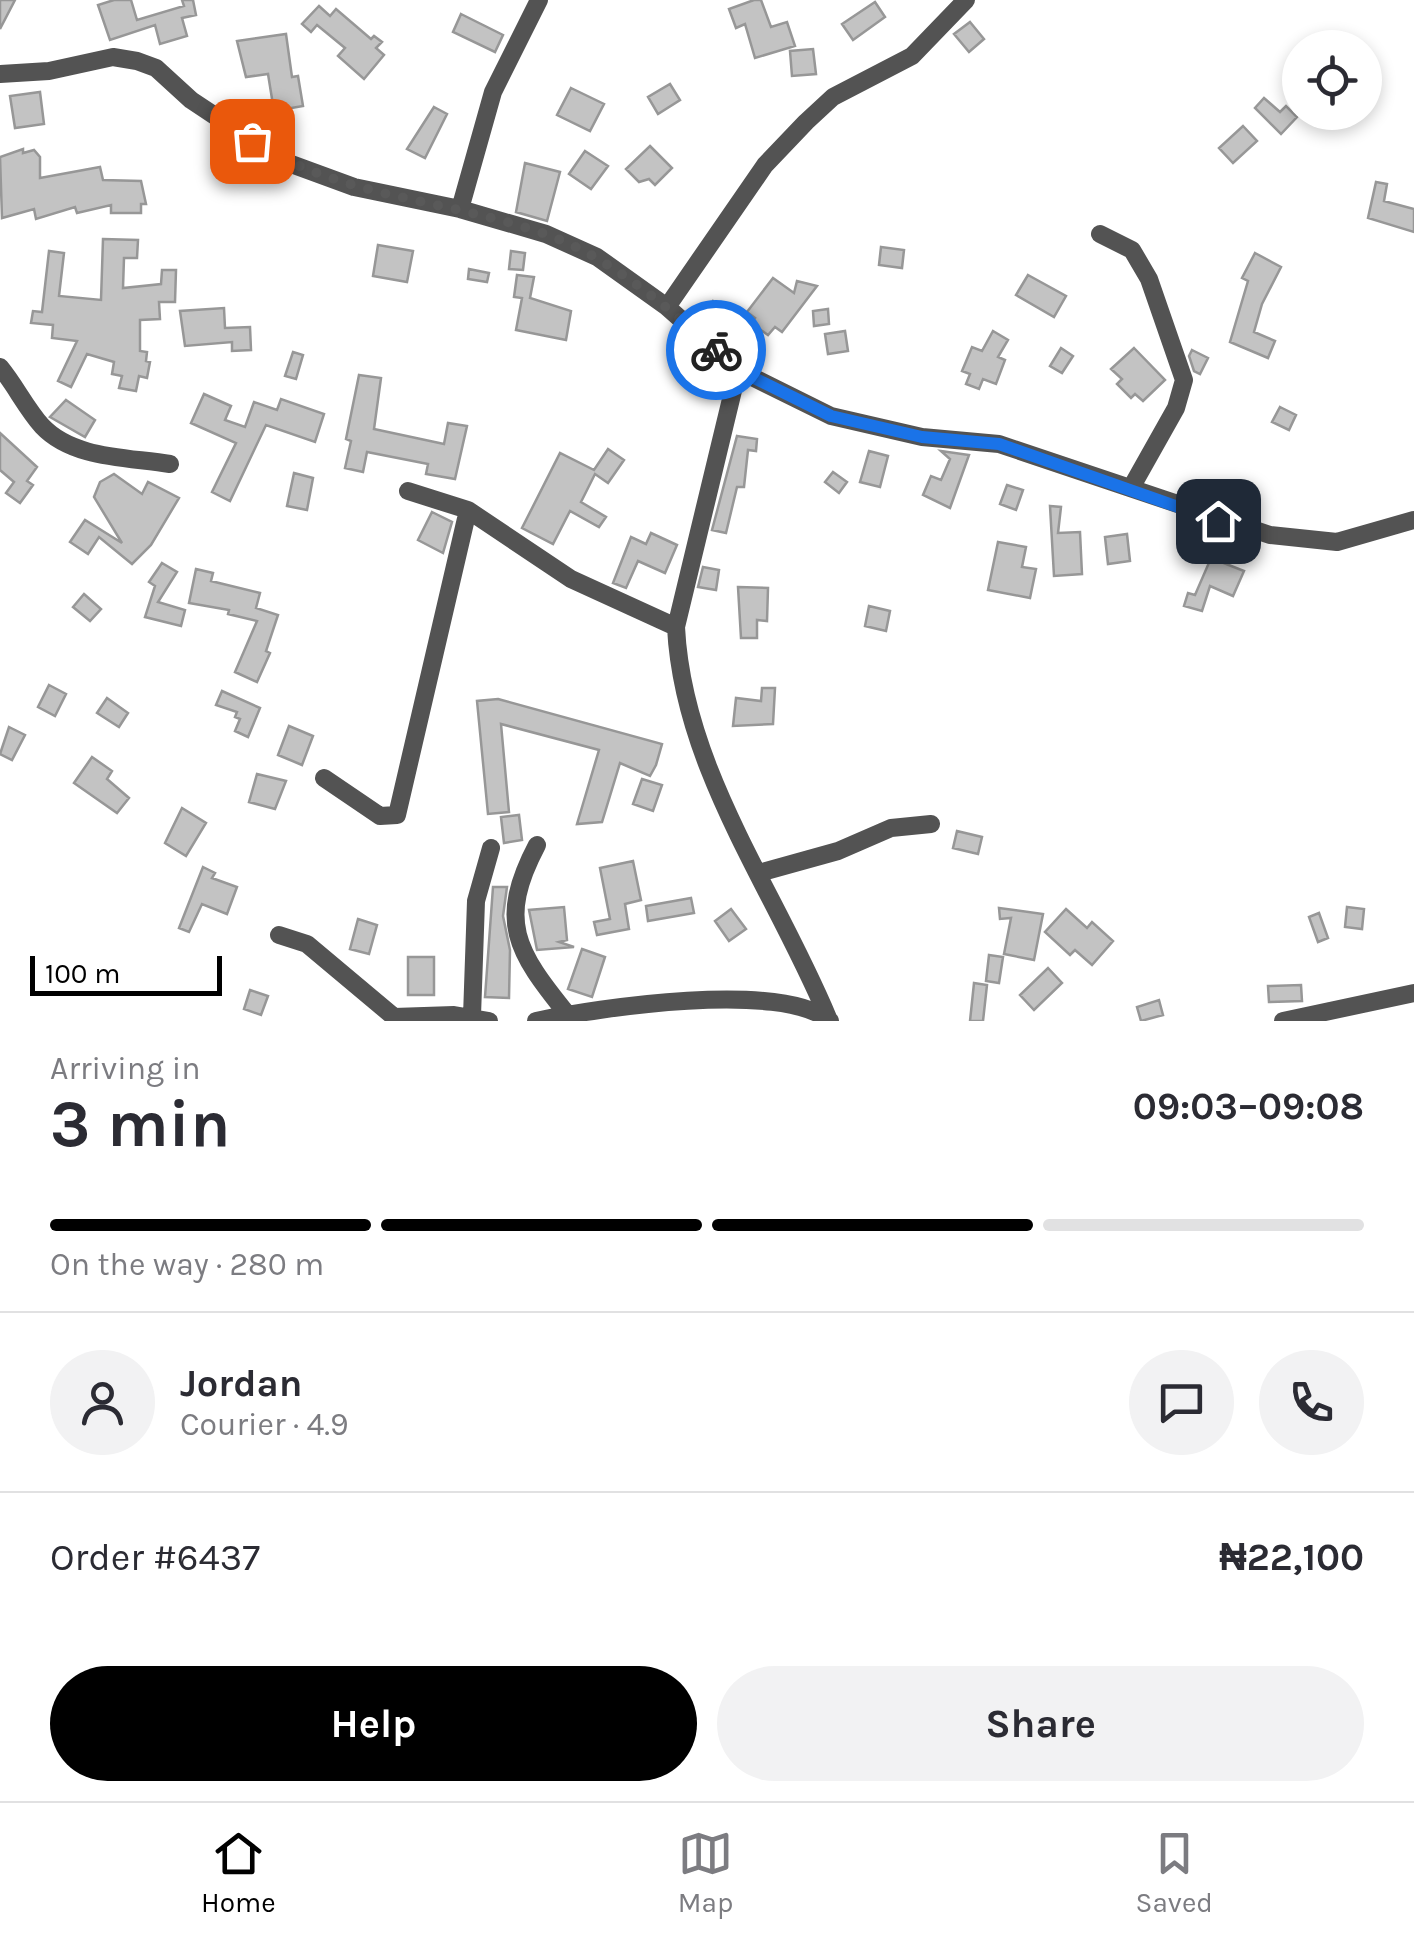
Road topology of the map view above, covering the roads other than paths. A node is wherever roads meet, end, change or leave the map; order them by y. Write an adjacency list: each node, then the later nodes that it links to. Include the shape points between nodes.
1 (538, 0): 4 (street, via 493,92)
2 (966, 0): 6 (street, via 912,56 833,98 806,122 766,165)
3 (0, 74): 4 (street, via 114,57 138,61 283,161 354,188)
4 (460, 209): 6 (street, via 546,234 597,258)
5 (1100, 234): 10 (street, via 1121,242 1140,265 1184,380 1176,408)
6 (667, 307): 8 (street)
7 (0, 367): 9 (street, via 59,440 86,451)
8 (738, 370): 10 (street, via 831,416 922,437 999,444); 14 (street)
9 (170, 464)
10 (1130, 488): 13 (street, via 1218,521 1304,540 1337,542)
11 (408, 491): 12 (street)
12 (468, 510): 14 (street, via 570,578); 15 (street, via 396,815 380,816)
13 (1414, 520)
14 (676, 627): 19 (street, via 694,726)
15 (324, 778)
16 (931, 824): 19 (street, via 892,828)
17 (537, 845): 22 (street, via 518,881 516,925 524,953)
18 (491, 848): 23 (street, via 476,901)
19 (758, 873): 24 (street)
20 (280, 934): 23 (street, via 306,944 394,1017)
21 (1414, 993): 26 (street)
22 (567, 1014): 24 (street, via 738,999 816,1010); 25 (street)
23 (480, 1018)
24 (829, 1020)
25 (536, 1021)
26 (1283, 1021)

